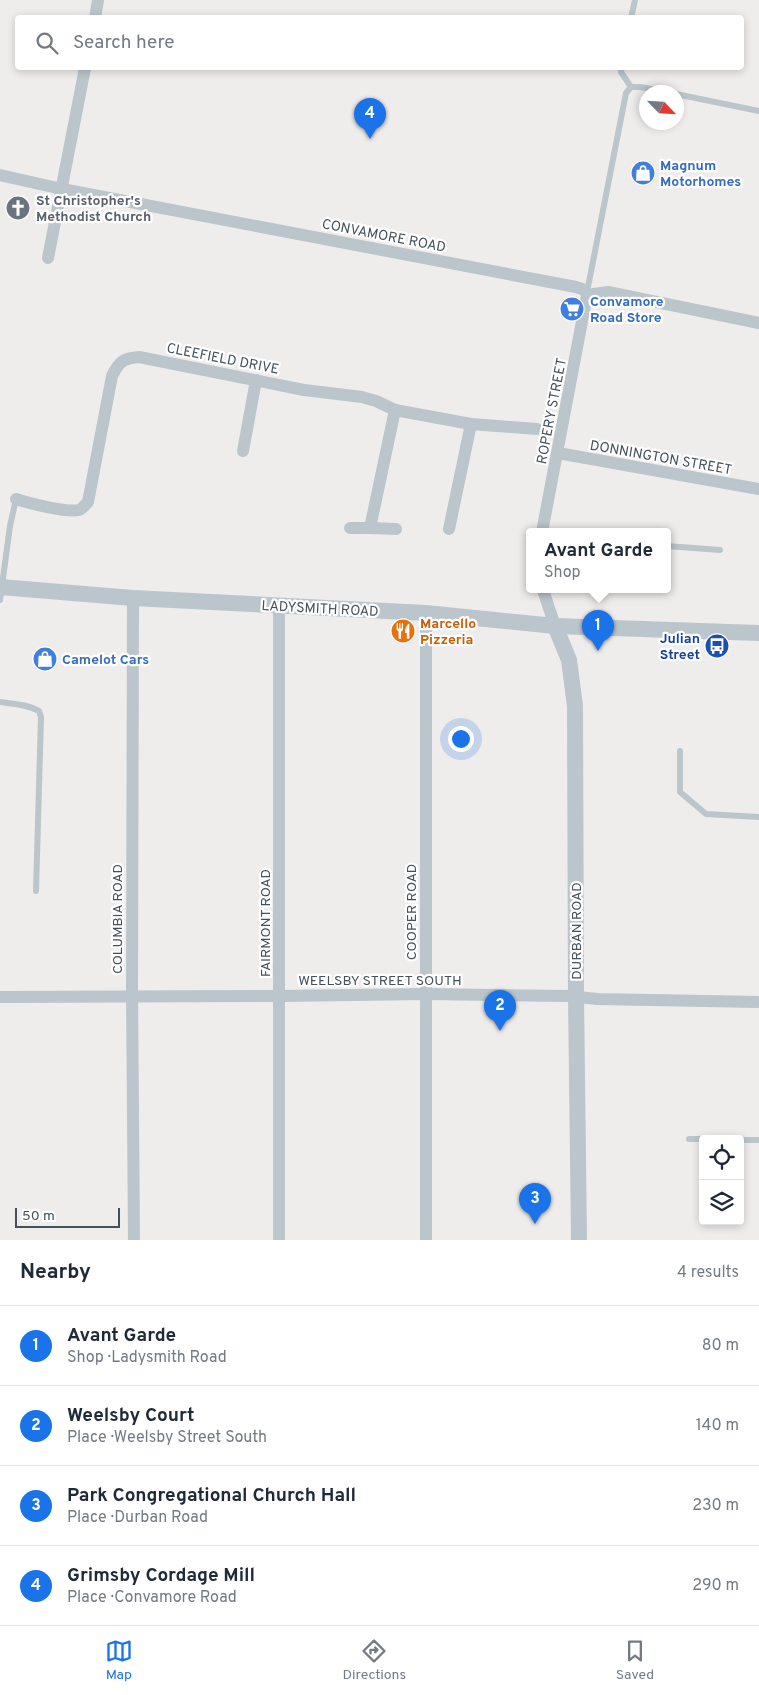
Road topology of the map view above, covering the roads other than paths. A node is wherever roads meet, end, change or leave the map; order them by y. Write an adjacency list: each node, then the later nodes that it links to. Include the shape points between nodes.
1 (98, 0): 3 (street)
2 (635, 0): 4 (lane)
3 (95, 15)
4 (632, 15)
5 (85, 70): 12 (street)
6 (622, 70): 7 (lane)
7 (631, 87): 8 (lane); 14 (lane, via 626,93 618,128)
8 (639, 87)
9 (684, 96): 10 (lane)
10 (759, 110)
11 (0, 175): 12 (street, CONVAMORE ROAD)
12 (62, 189): 13 (street); 14 (street, CONVAMORE ROAD, via 576,288 585,290)
13 (48, 258)
14 (587, 294): 15 (street, CONVAMORE ROAD, via 608,292); 21 (street, ROPERY STREET)
15 (759, 323)
16 (256, 380): 17 (street, CLEEFIELD DRIVE, via 362,397); 20 (street); 23 (street, CLEEFIELD DRIVE, via 139,357 119,363 112,376 88,502 80,510 69,510)
17 (395, 410): 18 (street, CLEEFIELD DRIVE); 25 (street)
18 (471, 424): 19 (street, CLEEFIELD DRIVE); 28 (street)
19 (536, 429)
20 (243, 451)
21 (558, 453): 22 (street, DONNINGTON STREET); 26 (street, ROPERY STREET)
22 (759, 489)
23 (16, 499): 31 (lane)
24 (350, 528): 25 (street)
25 (370, 528): 27 (street)
26 (543, 528)
27 (396, 529)
28 (449, 529)
29 (671, 546): 30 (lane)
30 (720, 550)
31 (0, 591): 33 (street, LADYSMITH ROAD)
32 (544, 593): 36 (street)
33 (132, 598): 34 (street, LADYSMITH ROAD); 44 (street, COLUMBIA ROAD)
34 (279, 606): 35 (street, LADYSMITH ROAD); 45 (street, FAIRMONT ROAD)
35 (426, 613): 36 (street, LADYSMITH ROAD); 42 (street, COOPER ROAD)
36 (555, 626): 37 (street, LADYSMITH ROAD); 46 (street, DURBAN ROAD, via 569,660 575,706)
37 (759, 634)
38 (0, 702): 41 (lane, via 34,708 41,717)
39 (680, 751): 40 (lane, via 680,792 706,814)
40 (759, 817)
41 (36, 891)
42 (427, 994): 45 (street, WEELSBY STREET SOUTH); 46 (street, WEELSBY STREET SOUTH); 54 (street, COOPER ROAD)
43 (0, 996): 44 (street, WEELSBY STREET SOUTH)
44 (132, 996): 45 (street, WEELSBY STREET SOUTH); 52 (street, COLUMBIA ROAD)
45 (280, 996): 53 (street, FAIRMONT ROAD)
46 (576, 997): 47 (street, WEELSBY STREET SOUTH); 55 (street, DURBAN ROAD)
47 (759, 1002)
48 (689, 1140): 49 (lane)
49 (699, 1140)
50 (744, 1140): 51 (lane)
51 (759, 1140)
52 (134, 1240)
53 (279, 1240)
54 (426, 1240)
55 (579, 1240)

